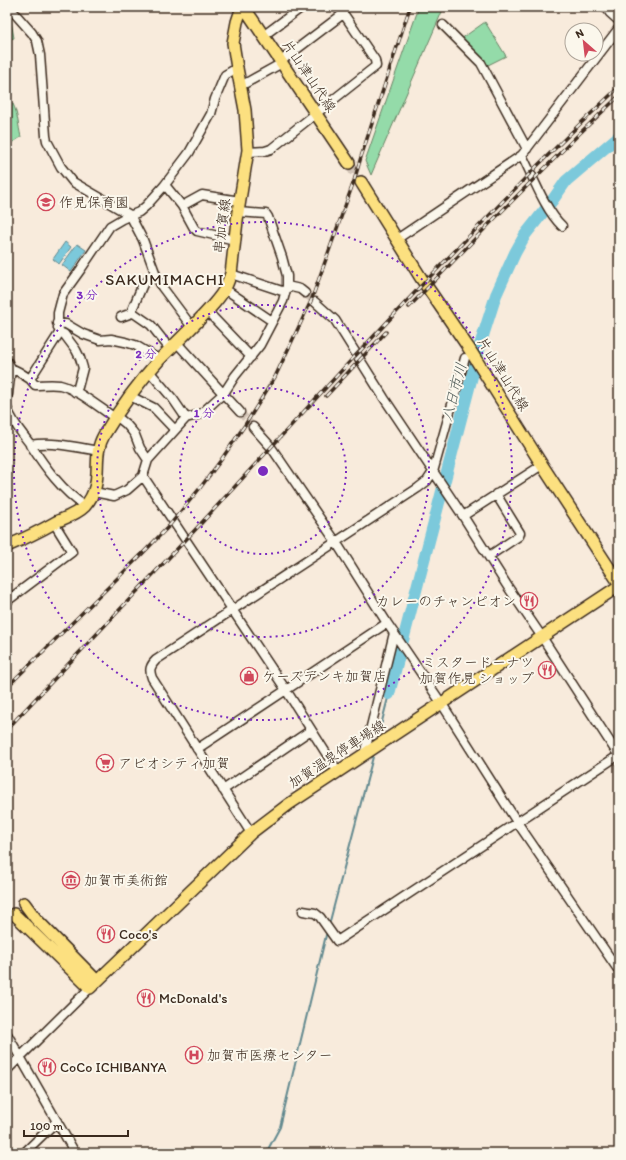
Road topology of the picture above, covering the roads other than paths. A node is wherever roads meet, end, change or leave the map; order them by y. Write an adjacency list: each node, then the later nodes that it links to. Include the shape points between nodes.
1 (9, 7): 21 (street, via 37,41 46,136 61,167 73,182)
2 (243, 7): 9 (main road, 片山津山代線); 11 (main road, 串加賀線, via 233,43)
3 (302, 7): 9 (street)
4 (606, 7): 6 (street)
5 (341, 10): 10 (street); 13 (street, via 375,60 376,66)
6 (619, 21)
7 (443, 26): 15 (street, via 481,63)
8 (619, 28): 15 (street)
9 (263, 36): 10 (main road, 片山津山代線)
10 (281, 62): 12 (street); 13 (main road, 片山津山代線)
11 (237, 68): 12 (main road, 串加賀線); 18 (street, via 225,75 211,114 189,152)
12 (240, 85): 14 (main road, 串加賀線, via 245,110)
13 (316, 113): 14 (street, via 271,149 265,152); 16 (main road, 片山津山代線)
14 (248, 152): 20 (main road, 串加賀線)
15 (525, 152): 22 (street, via 542,195 555,219); 23 (street)
16 (349, 163)
17 (361, 182): 23 (main road, 片山津山代線)
18 (165, 185): 19 (street); 21 (street, via 139,212)
19 (182, 206): 20 (street, via 202,195); 24 (street, via 197,231)
20 (239, 206): 24 (main road, 串加賀線); 28 (street, via 266,214 268,217 287,276)
21 (130, 215): 26 (street); 35 (street, via 110,226 63,294)
22 (562, 226)
23 (397, 239): 39 (main road, 片山津山代線)
24 (235, 240): 25 (main road, 串加賀線)
25 (231, 274): 27 (main road, 串加賀線); 28 (street)
26 (156, 275): 32 (street, via 143,284); 36 (street)
27 (225, 289): 31 (main road, 串加賀線); 34 (street)
28 (286, 289): 29 (street, via 300,289); 34 (street, via 283,301)
29 (305, 293)
30 (315, 302): 59 (street, via 335,320)
31 (207, 311): 36 (main road, 串加賀線); 40 (street)
32 (132, 313): 33 (street); 38 (street, via 151,325)
33 (121, 317)
34 (272, 321): 40 (street)
35 (57, 323): 37 (street); 41 (street, via 66,324 100,340 111,339 135,345)
36 (192, 327): 38 (main road, 串加賀線)
37 (60, 332): 44 (street); 45 (street, via 76,350 82,363 83,368)
38 (173, 346): 41 (main road, 串加賀線); 46 (street)
39 (468, 355): 58 (main road, 片山津山代線, via 484,372); 59 (street)
40 (251, 357): 46 (street)
41 (160, 360): 43 (main road, 串加賀線)
42 (9, 364): 44 (street); 47 (street)
43 (149, 371): 48 (main road, 串加賀線); 52 (street)
44 (30, 379): 45 (street, via 35,385 52,384)
45 (75, 392): 51 (street)
46 (224, 393): 50 (street); 52 (street, via 201,414)
47 (7, 396)
48 (130, 396): 51 (main road, 串加賀線); 54 (street, via 154,408)
49 (7, 408): 55 (street, via 17,428)
50 (240, 412)
51 (115, 417): 56 (main road, 串加賀線, via 100,442); 57 (street, via 132,431)
52 (186, 418): 54 (street)
53 (253, 427): 66 (street, via 271,447)
54 (175, 430): 57 (street)
55 (30, 445): 56 (street, via 40,443); 63 (street, via 66,491)
56 (98, 451): 61 (main road, 串加賀線, via 98,478)
57 (148, 460): 60 (street)
58 (542, 464): 62 (street); 69 (main road, 片山津山代線)
59 (434, 474): 64 (street); 66 (street, via 418,488)
60 (143, 476): 61 (street, via 127,490 114,496); 72 (street)
61 (94, 492): 63 (main road, 串加賀線)
62 (496, 494): 64 (street); 68 (street, via 520,534)
63 (85, 506): 65 (main road, 串加賀線)
64 (463, 516): 68 (street)
65 (54, 523): 67 (main road, 串加賀線); 71 (street, via 72,552)
66 (336, 542): 72 (street); 73 (street)
67 (7, 546)
68 (489, 556): 75 (street)
69 (619, 583)
70 (619, 586): 75 (main road, 加賀温泉停車場線)
71 (7, 601)
72 (232, 610): 76 (street); 79 (street, via 156,660 150,669 152,678)
73 (387, 623): 74 (street); 76 (street)
74 (395, 634): 77 (street); 80 (street)
75 (542, 637): 77 (main road, 加賀温泉停車場線); 81 (street)
76 (286, 690): 78 (street); 79 (street)
77 (442, 704): 80 (main road, 加賀温泉停車場線); 84 (street)
78 (311, 730): 82 (street); 83 (street)
79 (197, 749): 83 (street)
80 (365, 754): 82 (main road, 加賀温泉停車場線)
81 (619, 755): 84 (street)
82 (338, 772): 85 (main road, 加賀温泉停車場線)
83 (223, 790): 85 (street)
84 (517, 822): 87 (street, via 337,942 323,920 315,913); 89 (street)
85 (251, 833): 90 (main road, 加賀温泉停車場線)
86 (24, 903): 90 (main road)
87 (303, 910)
88 (14, 914): 90 (main road)
89 (619, 971)
90 (94, 985): 92 (street)
91 (7, 1034): 92 (street)
92 (20, 1057): 93 (street); 94 (street)
93 (7, 1070)
94 (57, 1121): 95 (street); 96 (street)
95 (24, 1153)
96 (75, 1153)

